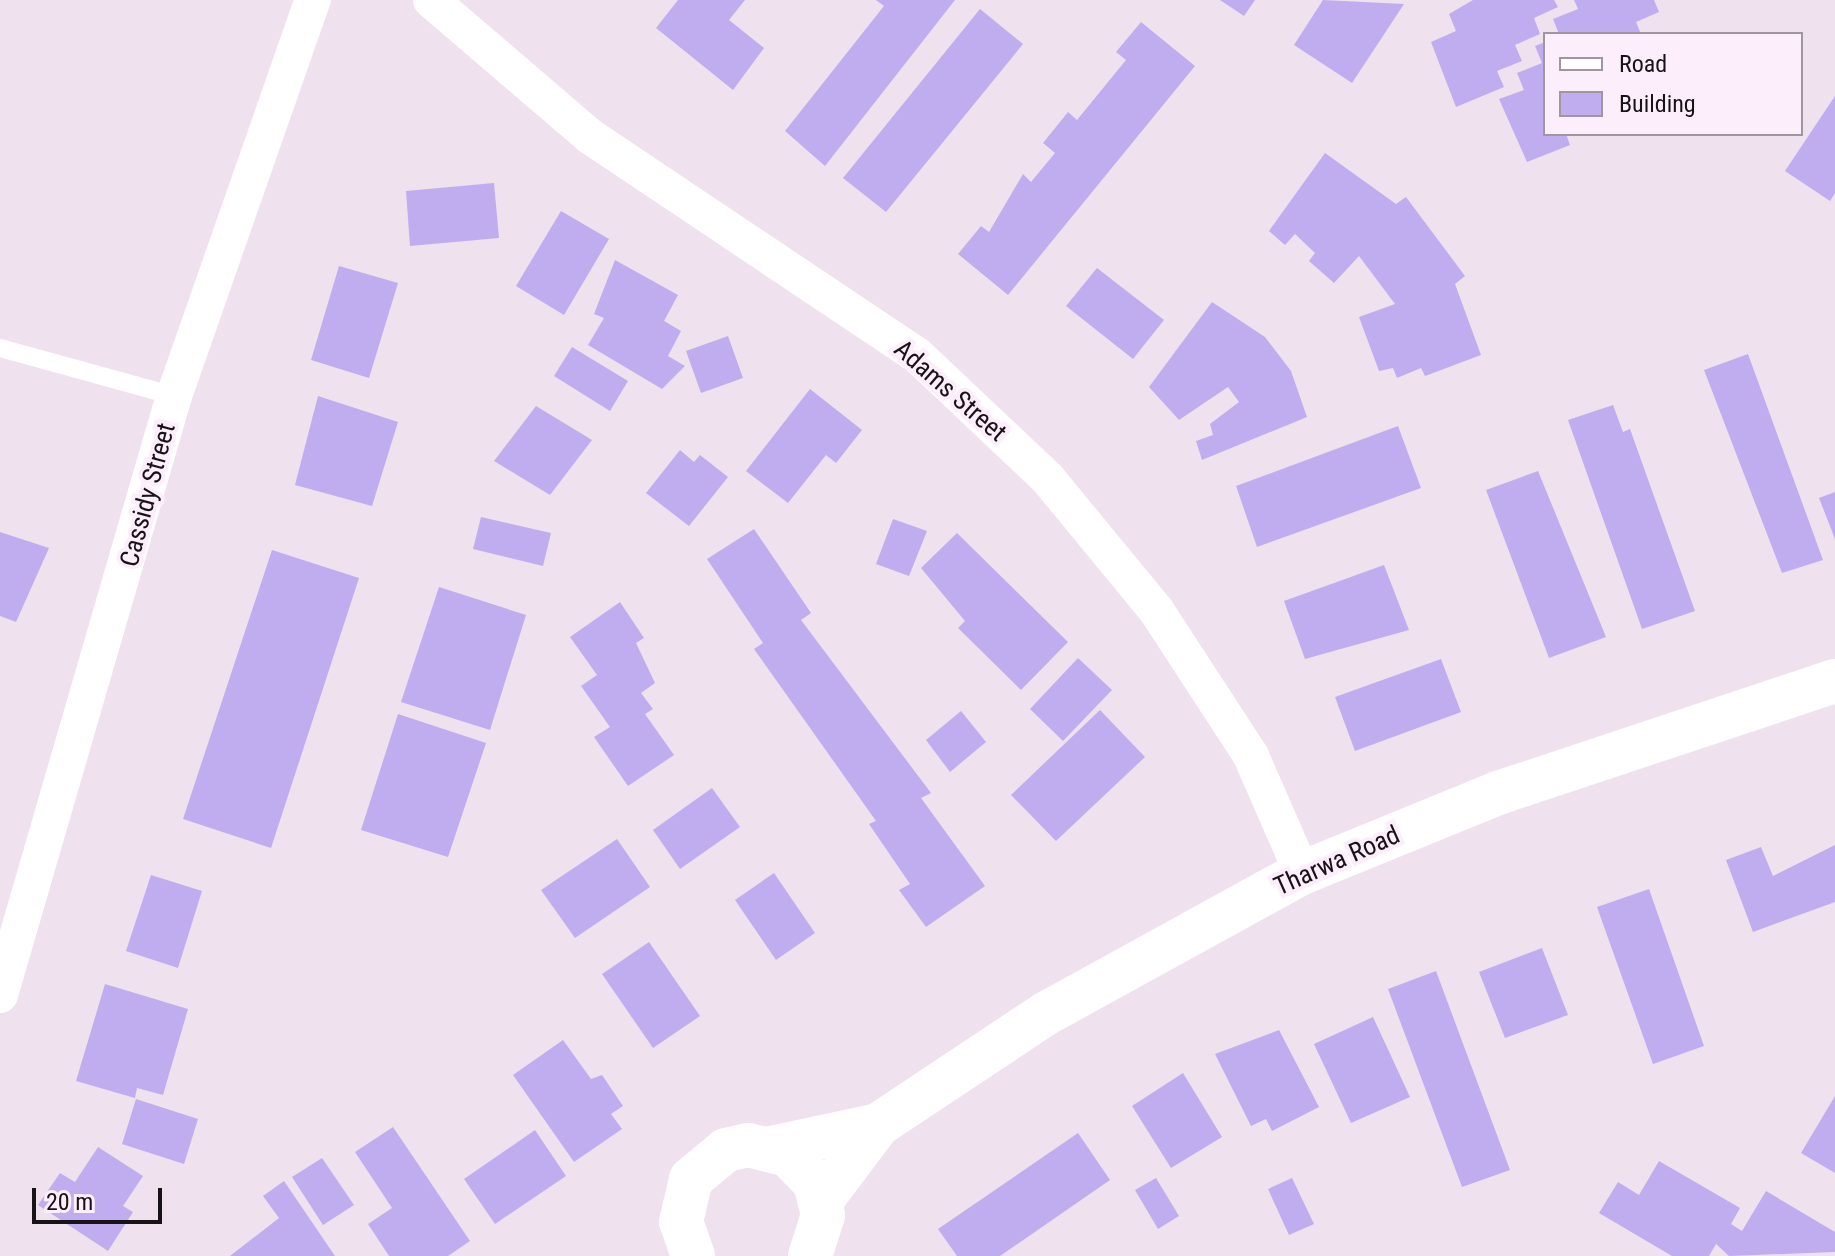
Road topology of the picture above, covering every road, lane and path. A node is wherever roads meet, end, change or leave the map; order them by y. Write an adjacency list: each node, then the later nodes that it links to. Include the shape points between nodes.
1 (313, 0): 4 (street, Cassidy Street)
2 (431, 0): 6 (street, Adams Street, via 591,137 917,355 1048,479 1156,610 1242,742)
3 (0, 348): 4 (lane)
4 (174, 396): 7 (street, Cassidy Street)
5 (1835, 681): 6 (street, Tharwa Road, via 1498,793)
6 (1302, 873): 8 (street, Tharwa Road, via 1045,1014)
7 (0, 995)
8 (878, 1125): 9 (street, Tharwa Road); 10 (street, Tharwa Road)
9 (771, 1148): 10 (street, via 803,1167); 11 (street, Tharwa Road, via 726,1150 706,1161 691,1179)
10 (818, 1239)
11 (677, 1245)

